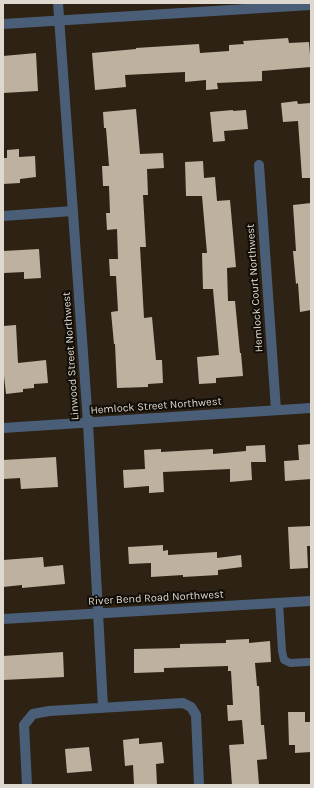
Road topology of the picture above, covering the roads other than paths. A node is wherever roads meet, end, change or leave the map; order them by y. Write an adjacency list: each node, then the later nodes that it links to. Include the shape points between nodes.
1 (58, 3): 3 (street, Linwood Street Northwest)
2 (311, 5): 3 (street)
3 (60, 20): 4 (street); 6 (street, Linwood Street Northwest)
4 (3, 24)
5 (259, 165): 9 (street, Hemlock Court Northwest)
6 (73, 212): 7 (street); 10 (street, Linwood Street Northwest)
7 (3, 216)
8 (311, 408): 9 (street, Hemlock Street Northwest)
9 (276, 410): 10 (street, Hemlock Street Northwest)
10 (88, 423): 11 (street, Hemlock Street Northwest); 14 (street, Linwood Street Northwest)
11 (3, 428)
12 (311, 601): 13 (street, River Bend Road Northwest)
13 (279, 603): 14 (street, River Bend Road Northwest); 16 (lane, via 284,660 290,663)
14 (98, 614): 15 (street, River Bend Road Northwest); 17 (street, Linwood Street Northwest)
15 (3, 619)
16 (308, 662)
17 (103, 707): 18 (street, via 49,710 33,714 24,725); 19 (street, via 183,703 191,707 196,715)
18 (27, 785)
19 (199, 785)

